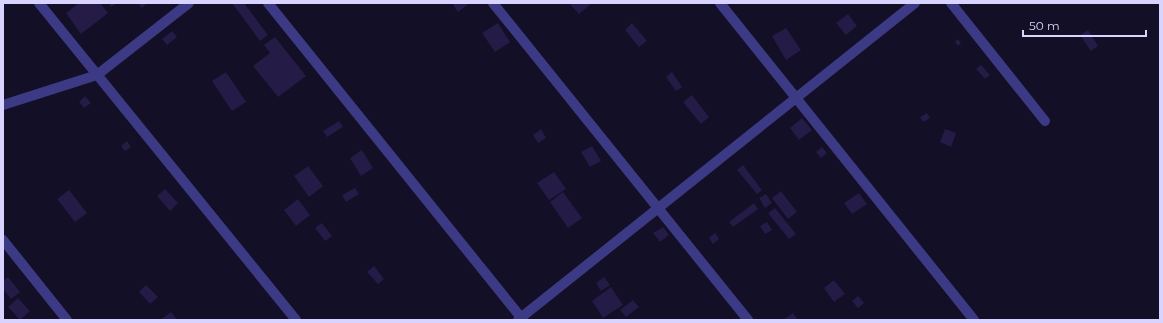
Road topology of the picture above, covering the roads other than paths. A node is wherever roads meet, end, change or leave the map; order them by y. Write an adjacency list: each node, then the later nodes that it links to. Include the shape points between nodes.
1 (39, 3): 8 (street)
2 (189, 3): 8 (street)
3 (268, 3): 14 (street)
4 (493, 3): 12 (street)
5 (720, 3): 9 (street)
6 (915, 3): 9 (street)
7 (951, 3): 11 (street)
8 (98, 75): 10 (street); 16 (street)
9 (796, 98): 12 (street); 18 (street)
10 (3, 105)
11 (1045, 121)
12 (658, 208): 14 (street); 17 (street)
13 (3, 240): 15 (street)
14 (521, 319)
15 (67, 320)
16 (296, 320)
17 (748, 320)
18 (974, 320)

